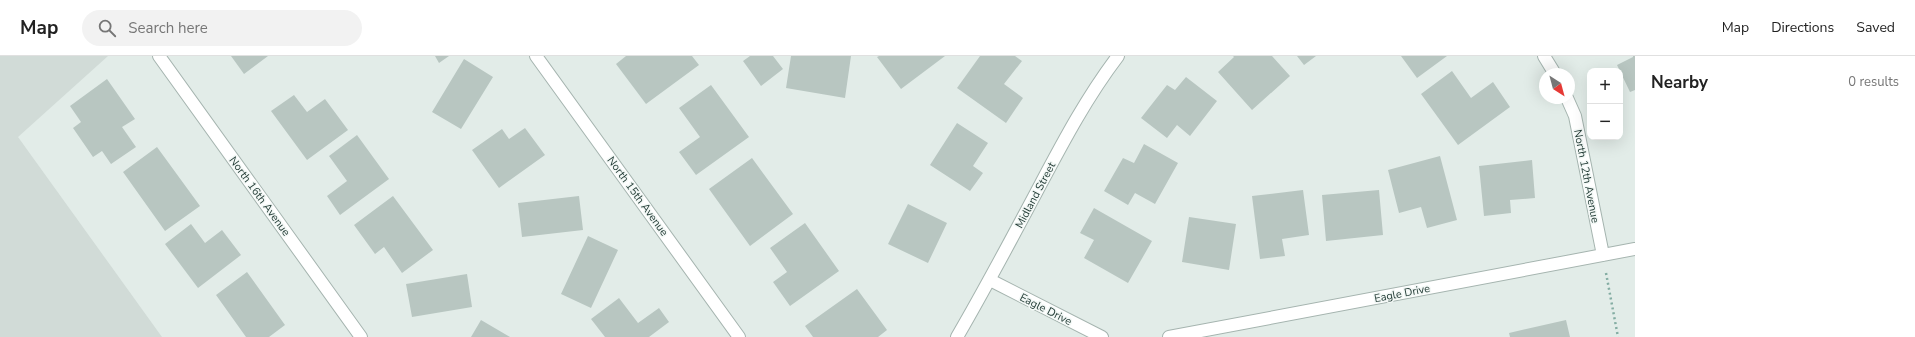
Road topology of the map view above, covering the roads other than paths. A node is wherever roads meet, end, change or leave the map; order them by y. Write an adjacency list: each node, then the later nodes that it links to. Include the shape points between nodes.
1 (159, 56): 10 (street, North 16th Avenue)
2 (536, 56): 11 (street, North 15th Avenue)
3 (1118, 56): 9 (street, Midland Street, via 1070,129)
4 (1544, 56): 5 (street)
5 (1551, 68)
6 (1570, 104): 8 (street, North 12th Avenue, via 1575,116)
7 (1635, 249): 8 (street, Eagle Drive)
8 (1603, 255): 14 (street, Eagle Drive)
9 (990, 280): 12 (street, Midland Street); 13 (street, Eagle Drive)
10 (361, 337)
11 (739, 337)
12 (957, 337)
13 (1102, 337)
14 (1169, 337)

